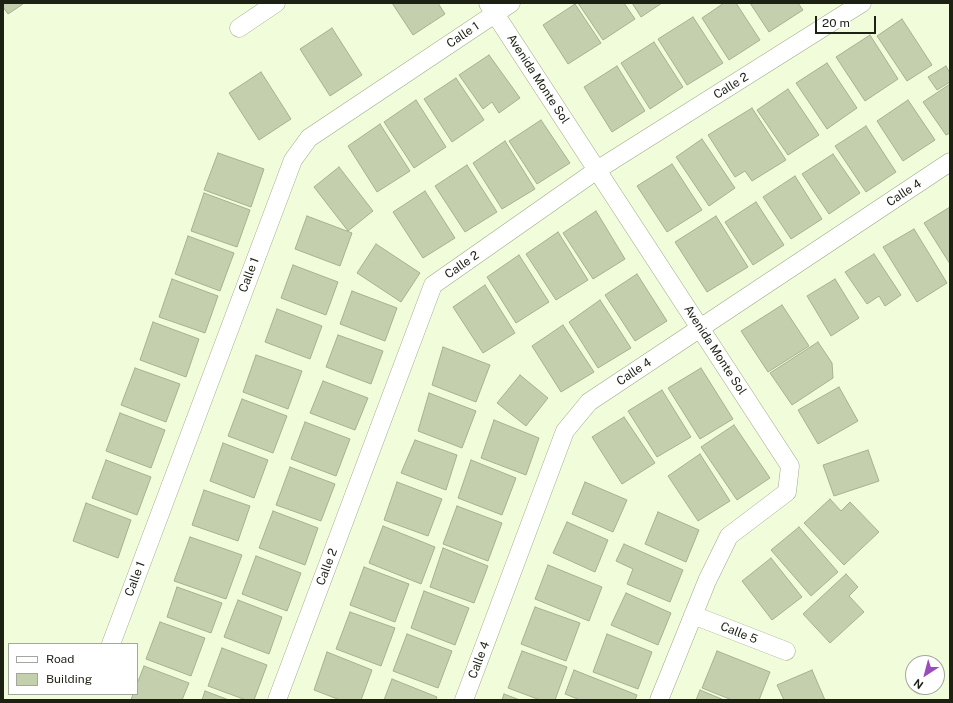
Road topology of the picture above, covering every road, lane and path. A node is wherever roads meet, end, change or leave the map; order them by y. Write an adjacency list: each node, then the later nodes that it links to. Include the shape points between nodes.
1 (276, 3): 5 (street)
2 (511, 3): 4 (street, Calle 1)
3 (862, 3): 7 (street, Calle 2)
4 (491, 8): 7 (street, Avenida Monte Sol); 10 (street, Calle 1, via 309,138 293,160)
5 (239, 28)
6 (950, 162): 8 (street, Calle 4)
7 (597, 170): 8 (street, Avenida Monte Sol); 12 (street, Calle 2, via 433,285)
8 (701, 328): 9 (street, Avenida Monte Sol, via 790,466 787,492 729,536); 13 (street, Calle 4, via 589,402 565,431)
9 (693, 615): 11 (street, Calle 5); 14 (street, Avenida Monte Sol)
10 (110, 643)
11 (786, 651)
12 (277, 700)
13 (464, 700)
14 (659, 700)

